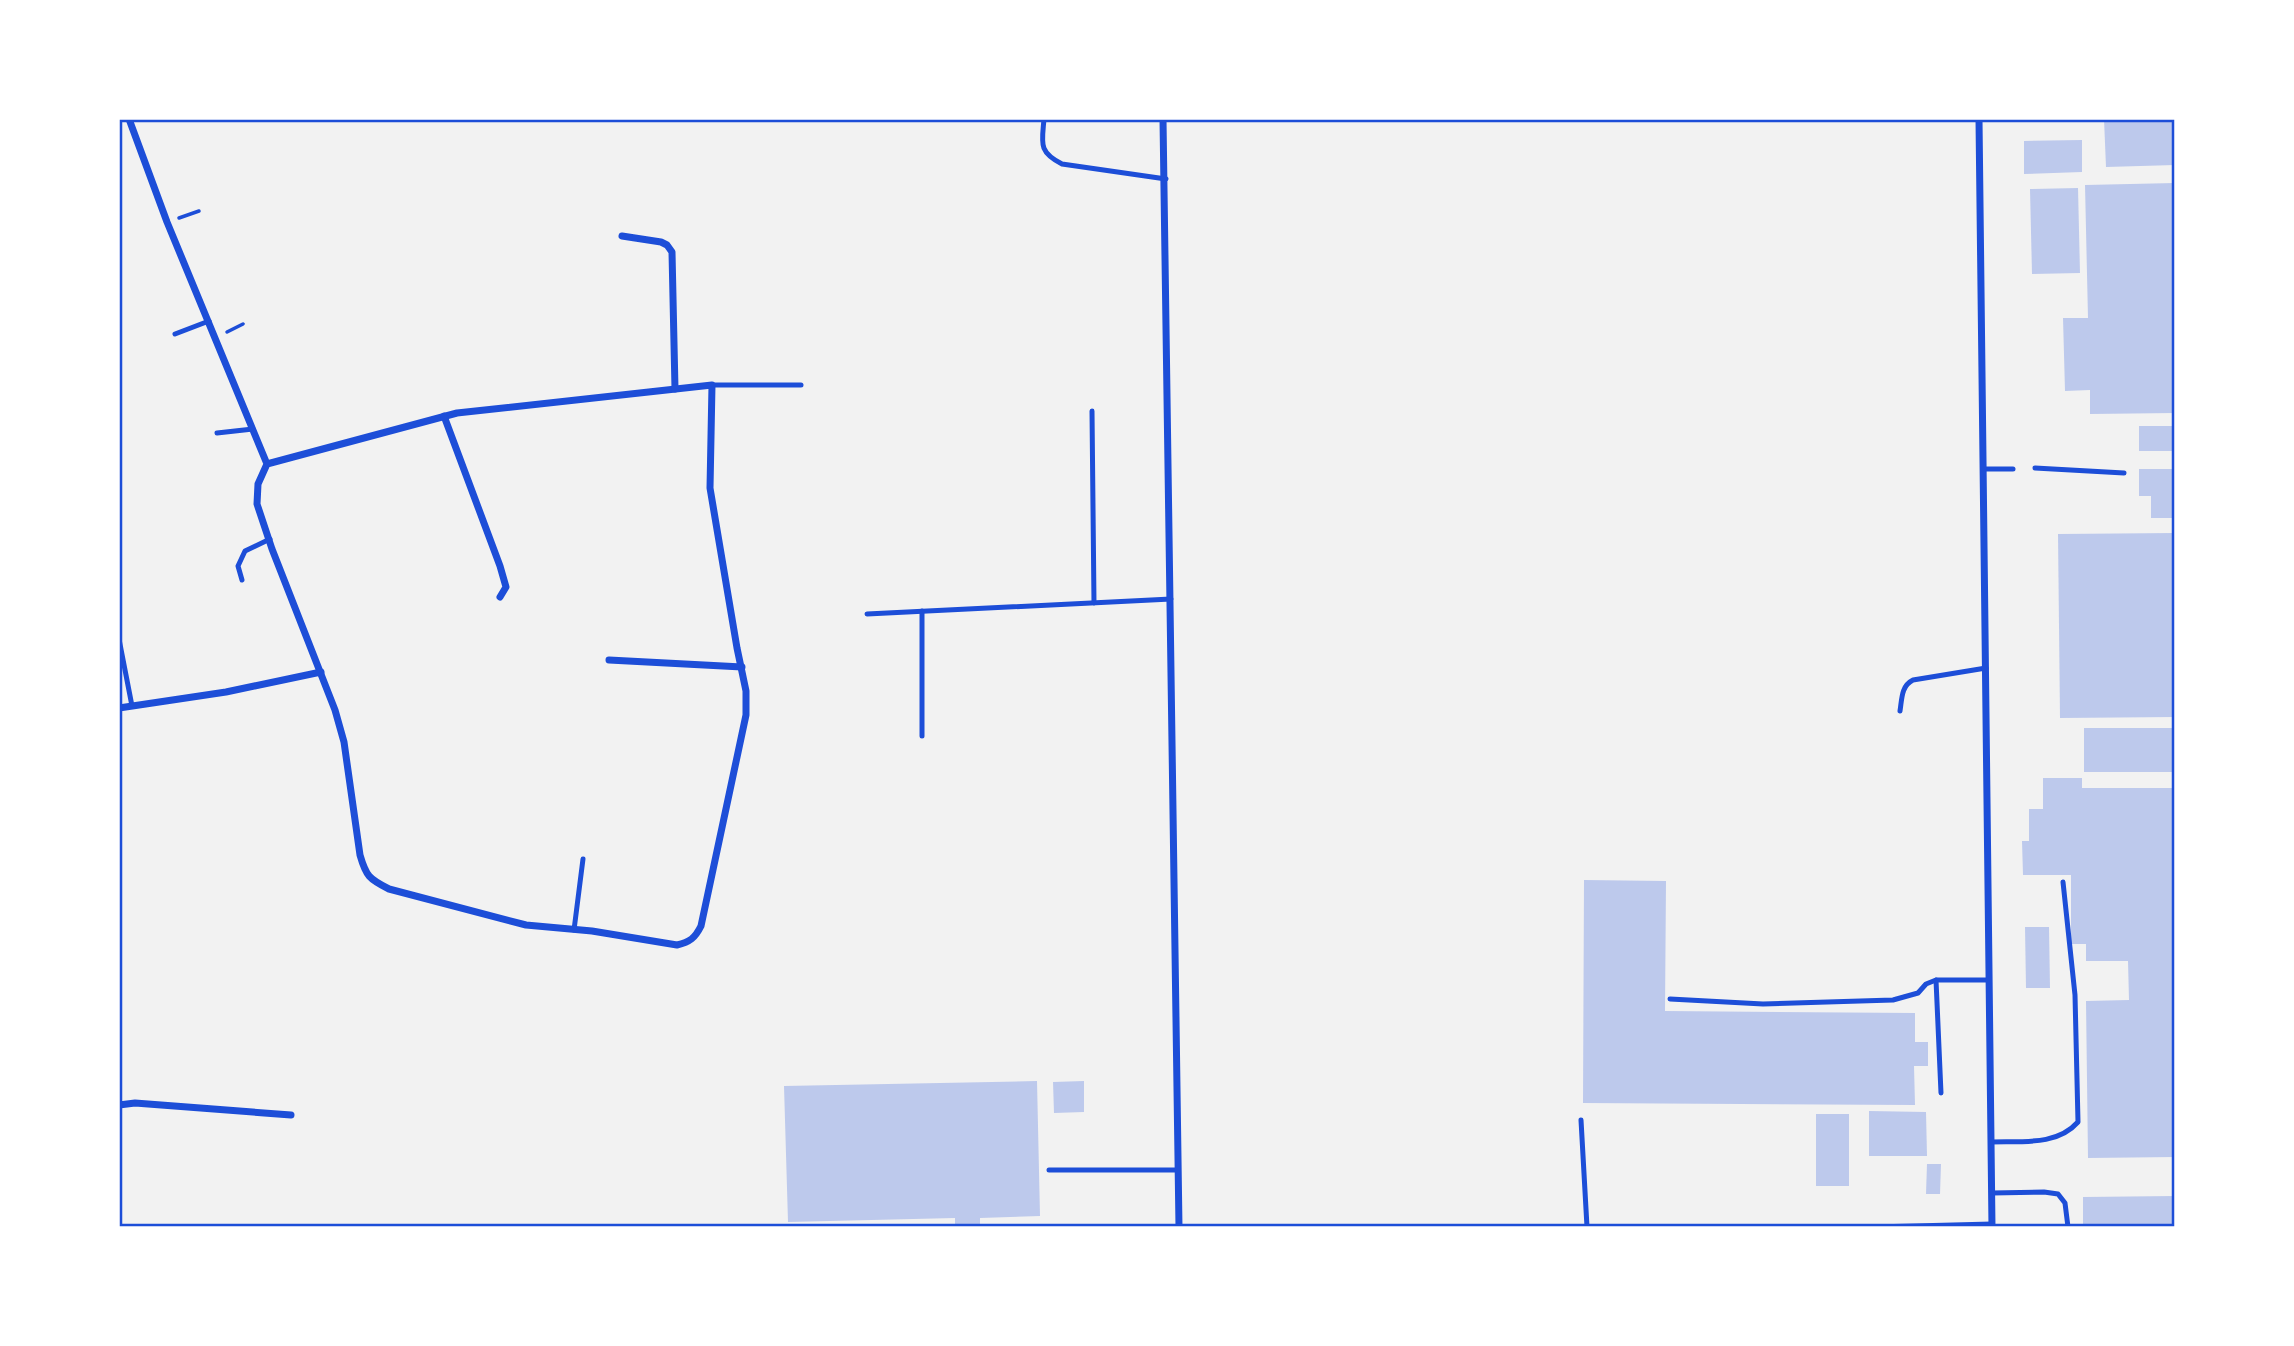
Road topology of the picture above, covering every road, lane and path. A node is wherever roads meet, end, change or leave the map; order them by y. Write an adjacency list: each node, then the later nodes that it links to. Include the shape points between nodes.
1 (129, 119): 7 (street)
2 (1044, 119): 5 (lane, via 1042,146 1047,156 1062,164)
3 (1163, 119): 5 (street)
4 (1979, 119): 23 (street)
5 (1166, 179): 28 (street)
6 (199, 211): 7 (path)
7 (167, 222): 9 (street)
8 (622, 236): 15 (street, via 661,242 672,252)
9 (209, 321): 11 (lane); 12 (street)
10 (243, 324): 12 (path)
11 (175, 334)
12 (215, 337): 18 (street)
13 (712, 385): 14 (lane); 15 (street); 34 (street, via 710,488)
14 (801, 385)
15 (675, 389): 17 (street)
16 (1092, 411): 29 (lane)
17 (444, 416): 20 (street); 27 (street, via 500,566 506,587)
18 (253, 429): 19 (lane); 20 (street)
19 (216, 433)
20 (267, 464): 25 (street, via 258,484 257,504)
21 (2035, 468): 24 (lane)
22 (2013, 469): 23 (lane)
23 (1983, 470): 35 (street)
24 (2124, 474)
25 (270, 539): 26 (lane, via 245,551 238,566); 36 (street)
26 (242, 580)
27 (500, 597)
28 (1171, 599): 29 (lane); 53 (street)
29 (1094, 603): 30 (lane)
30 (922, 611): 31 (lane); 40 (lane)
31 (867, 614)
32 (119, 639): 37 (lane)
33 (609, 660): 34 (street)
34 (742, 667): 43 (street, via 746,715 696,936 677,945)
35 (1986, 668): 39 (lane, via 1913,680 1903,689); 45 (street)
36 (321, 672): 37 (street); 43 (street, via 344,742 360,855 372,880 526,925)
37 (132, 706): 38 (street)
38 (119, 708)
39 (1900, 710)
40 (922, 736)
41 (583, 859): 43 (lane)
42 (2063, 882): 51 (lane, via 2075,995 2078,1122 2051,1140)
43 (574, 930)
44 (1936, 980): 45 (lane); 46 (lane, via 1918,993 1893,1000 1763,1004); 47 (lane)
45 (1989, 980): 51 (street)
46 (1670, 999)
47 (1941, 1093)
48 (119, 1105): 49 (street)
49 (290, 1115)
50 (1581, 1120): 57 (lane)
51 (1991, 1142): 54 (street)
52 (1049, 1170): 53 (lane)
53 (1178, 1170): 56 (street)
54 (1992, 1193): 55 (street); 59 (lane, via 2058,1194 2065,1203)
55 (1992, 1225): 58 (lane)
56 (1179, 1227)
57 (1587, 1227)
58 (1874, 1227)
59 (2068, 1227)

